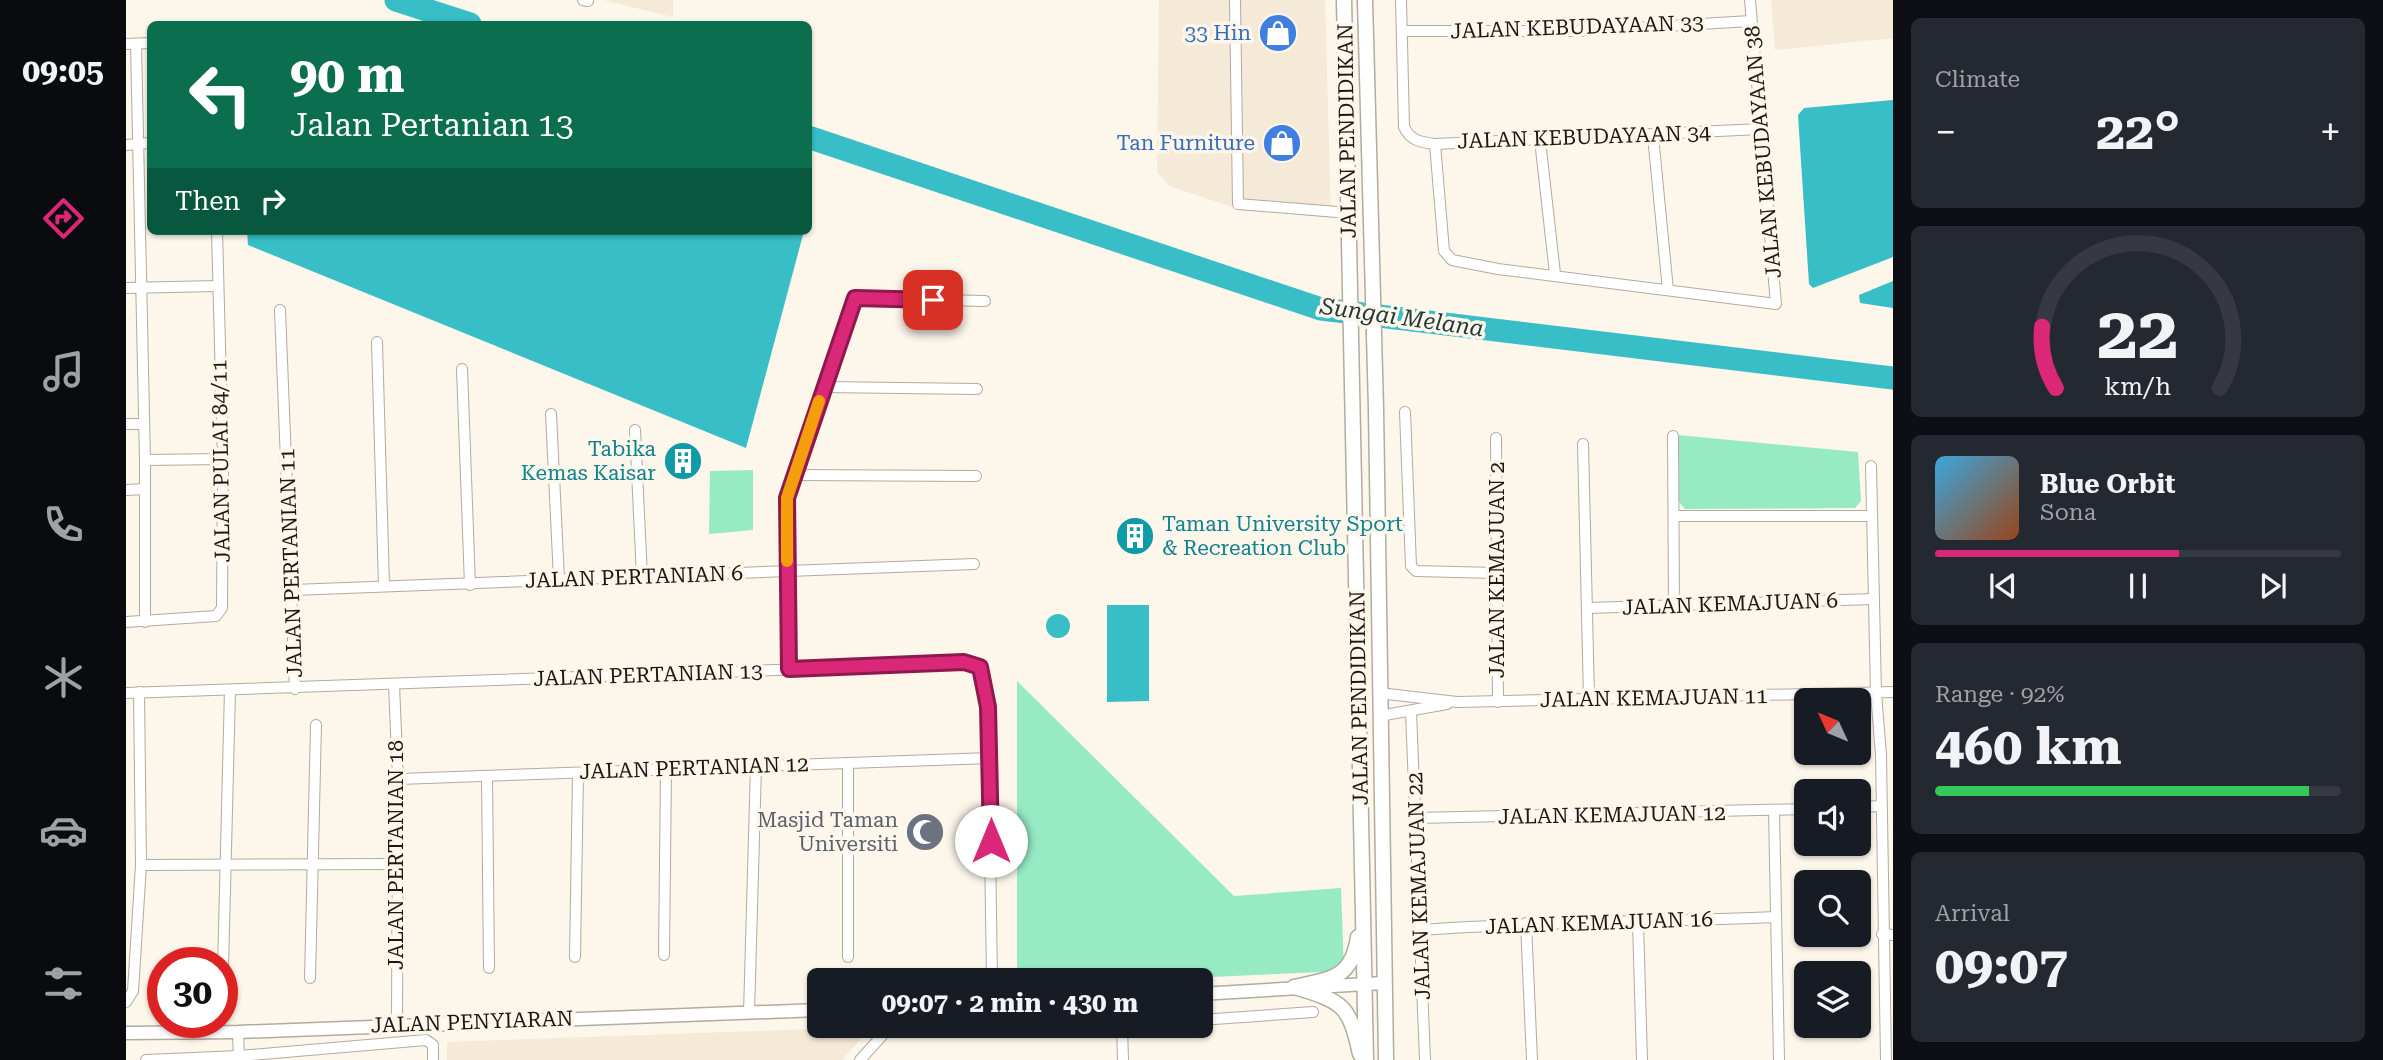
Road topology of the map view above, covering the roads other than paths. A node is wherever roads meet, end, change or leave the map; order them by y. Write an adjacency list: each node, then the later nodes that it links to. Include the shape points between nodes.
1 (1235, 0): 15 (street, via 1238,204)
2 (1344, 0): 15 (main road, JALAN PENDIDIKAN)
3 (1366, 0): 65 (main road, JALAN PENDIDIKAN)
4 (1401, 0): 7 (street)
5 (1749, 0): 6 (street, JALAN KEBUDAYAAN 38)
6 (1751, 20): 7 (street, JALAN KEBUDAYAAN 33, via 1582,32); 9 (street, JALAN KEBUDAYAAN 38)
7 (1402, 32): 13 (street, JALAN KEBUDAYAAN 34, via 1404,127 1416,141)
8 (131, 44): 12 (street)
9 (1761, 129): 10 (street, JALAN KEBUDAYAAN 34); 21 (street, JALAN KEBUDAYAAN 38, via 1776,304)
10 (1653, 136): 11 (street, JALAN KEBUDAYAAN 34); 21 (street)
11 (1540, 140): 13 (street, JALAN KEBUDAYAAN 34); 17 (street)
12 (145, 143): 14 (street); 19 (street)
13 (1435, 144): 17 (street, via 1447,257 1497,269)
14 (126, 145)
15 (1349, 213): 89 (main road, JALAN PENDIDIKAN)
16 (217, 235): 18 (street, JALAN PULAI 84/11)
17 (1555, 274): 21 (street)
18 (218, 286): 19 (street); 36 (street, JALAN PULAI 84/11)
19 (141, 287): 20 (street); 31 (street)
20 (126, 288)
21 (1668, 290)
22 (985, 301): 26 (street, via 855,298)
23 (280, 310): 52 (street, JALAN PERTANIAN 11)
24 (377, 342): 51 (street)
25 (462, 369): 50 (street)
26 (824, 387): 27 (street); 39 (street)
27 (977, 389)
28 (1405, 412): 47 (street, via 1411,566 1416,571)
29 (551, 414): 49 (street)
30 (126, 424): 31 (street)
31 (144, 424): 37 (street)
32 (635, 429): 48 (street)
33 (1673, 436): 43 (street)
34 (1496, 438): 47 (street, JALAN KEMAJUAN 2)
35 (1583, 444): 55 (street)
36 (223, 459): 37 (street); 57 (street, JALAN PULAI 84/11, via 220,614)
37 (145, 460): 41 (street)
38 (1871, 466): 44 (street)
39 (795, 475): 40 (street); 46 (street, via 787,498)
40 (976, 476)
41 (145, 489): 42 (street); 57 (street)
42 (126, 490)
43 (1675, 516): 44 (street); 54 (street)
44 (1871, 516): 53 (street)
45 (974, 564): 46 (street, JALAN PERTANIAN 6)
46 (788, 572): 48 (street, JALAN PERTANIAN 6); 58 (street)
47 (1495, 573): 69 (street, JALAN KEMAJUAN 2)
48 (642, 578): 49 (street, JALAN PERTANIAN 6)
49 (559, 579): 50 (street, JALAN PERTANIAN 6)
50 (470, 585): 51 (street, JALAN PERTANIAN 6)
51 (384, 586): 52 (street, JALAN PERTANIAN 6)
52 (293, 590): 60 (street, JALAN PERTANIAN 11)
53 (1874, 599): 54 (street, JALAN KEMAJUAN 6); 66 (street)
54 (1674, 607): 55 (street, JALAN KEMAJUAN 6)
55 (1587, 608): 67 (street)
56 (126, 622): 57 (street, JALAN PULAI 84/11)
57 (145, 622)
58 (789, 669): 59 (street, JALAN PERTANIAN 13); 73 (street, JALAN PERTANIAN 13, via 973,663 980,667 986,688)
59 (394, 685): 60 (street, JALAN PERTANIAN 13); 79 (street, JALAN PERTANIAN 18)
60 (296, 689): 61 (street, JALAN PERTANIAN 11)
61 (230, 690): 62 (street, JALAN PERTANIAN 11); 85 (street)
62 (139, 692): 64 (street, JALAN PERTANIAN 11); 88 (street)
63 (1893, 692): 66 (street, JALAN KEMAJUAN 11)
64 (126, 693)
65 (1379, 693): 68 (street, JALAN KEMAJUAN 11); 71 (main road, JALAN PENDIDIKAN)
66 (1876, 693): 67 (street, JALAN KEMAJUAN 11); 81 (street)
67 (1589, 698): 69 (street, JALAN KEMAJUAN 11)
68 (1457, 702): 69 (street, JALAN KEMAJUAN 11); 70 (street, JALAN KEMAJUAN 11)
69 (1498, 702)
70 (1411, 712): 71 (street, JALAN KEMAJUAN 11); 84 (street, JALAN KEMAJUAN 22)
71 (1379, 716): 102 (main road, JALAN PENDIDIKAN)
72 (316, 725): 86 (street)
73 (991, 758): 74 (street, JALAN PERTANIAN 12); 100 (street, JALAN PERTANIAN 13)
74 (848, 763): 75 (street, JALAN PERTANIAN 12); 98 (street)
75 (756, 766): 76 (street, JALAN PERTANIAN 12); 109 (street)
76 (666, 769): 77 (street, JALAN PERTANIAN 12); 96 (street)
77 (578, 773): 78 (street, JALAN PERTANIAN 12); 97 (street)
78 (487, 776): 79 (street, JALAN PERTANIAN 12); 99 (street)
79 (398, 779): 87 (street, JALAN PERTANIAN 18)
80 (1871, 806): 81 (street)
81 (1881, 806): 94 (street)
82 (1794, 810): 83 (street, JALAN KEMAJUAN 12)
83 (1774, 811): 84 (street, JALAN KEMAJUAN 12); 90 (street)
84 (1417, 818): 93 (street, JALAN KEMAJUAN 22)
85 (224, 864): 86 (street); 88 (street); 95 (street)
86 (312, 864): 87 (street); 101 (street)
87 (398, 864): 111 (street, JALAN PERTANIAN 18)
88 (141, 865): 106 (street, via 133,991)
89 (1362, 887): 103 (main road, JALAN PENDIDIKAN); 104 (main road, via 1357,947 1350,966 1338,976)
90 (1776, 917): 92 (street, JALAN KEMAJUAN 16); 127 (street)
91 (1526, 923): 92 (street, JALAN KEMAJUAN 16); 93 (street, JALAN KEMAJUAN 16); 125 (street)
92 (1638, 923): 126 (street)
93 (1422, 930): 124 (street, JALAN KEMAJUAN 22)
94 (1888, 934): 128 (street)
95 (223, 947)
96 (664, 955)
97 (575, 957)
98 (848, 957)
99 (489, 968)
100 (992, 968)
101 (310, 978)
102 (1383, 983): 103 (street); 123 (main road, JALAN PENDIDIKAN)
103 (1364, 984): 104 (street); 122 (main road, JALAN PENDIDIKAN)
104 (1294, 987): 105 (street); 122 (main road, via 1343,1008 1352,1020)
105 (1213, 992)
106 (126, 1002)
107 (807, 1011): 109 (street, JALAN PENYIARAN)
108 (1313, 1012): 110 (street)
109 (749, 1013): 111 (street, JALAN PENYIARAN)
110 (1213, 1019)
111 (397, 1024): 112 (street, JALAN PENYIARAN)
112 (238, 1032): 117 (street)
113 (126, 1033): 114 (street, JALAN PENYIARAN)
114 (147, 1033)
115 (880, 1038): 120 (street)
116 (1123, 1038): 121 (street)
117 (239, 1058): 118 (street); 119 (street, via 425,1040 433,1045)
118 (146, 1060)
119 (433, 1060)
120 (860, 1060)
121 (1124, 1060)
122 (1364, 1060)
123 (1386, 1060)
124 (1425, 1060)
125 (1532, 1060)
126 (1642, 1060)
127 (1779, 1060)
128 (1886, 1060)

